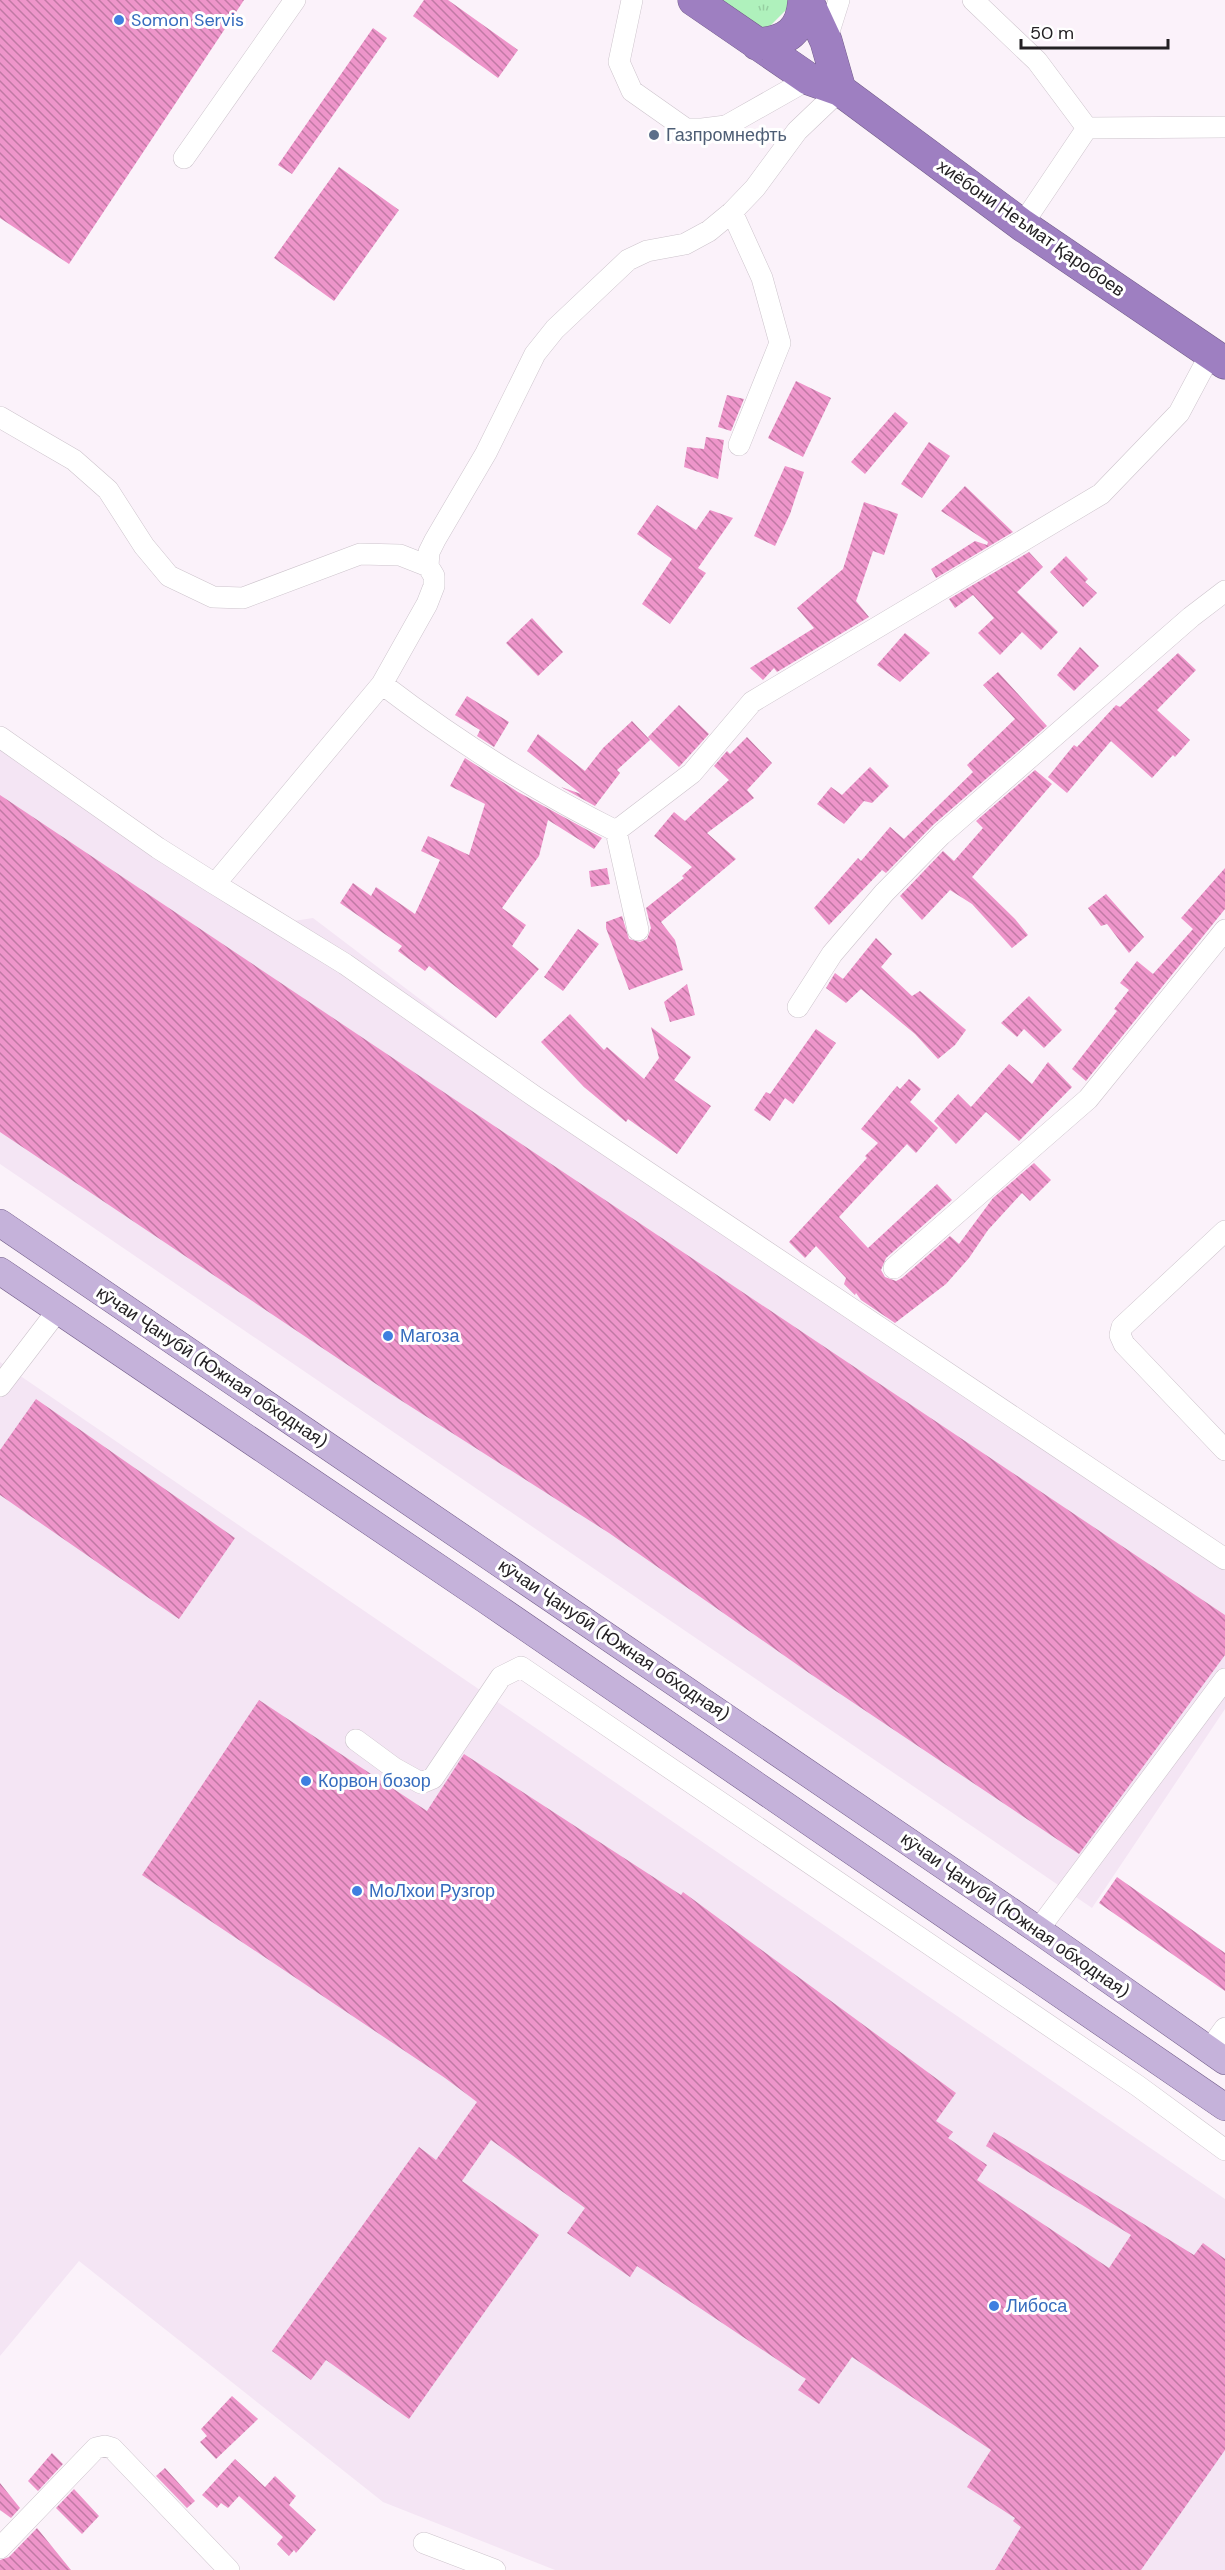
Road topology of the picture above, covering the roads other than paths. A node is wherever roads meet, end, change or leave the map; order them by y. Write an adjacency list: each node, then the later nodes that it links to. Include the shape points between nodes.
1 (295, 0): 13 (street)
2 (632, 0): 9 (street, via 619,62 632,91 686,129 726,126)
3 (694, 0): 8 (highway, хиёбони Неъмат Қаробоев)
4 (806, 0): 7 (highway); 8 (highway, via 801,19 789,36)
5 (839, 0): 7 (street)
6 (973, 0): 12 (street, via 1036,61)
7 (826, 41): 10 (highway)
8 (757, 44): 9 (highway, хиёбони Неъмат Қаробоев)
9 (809, 79): 10 (highway, хиёбони Неъмат Қаробоев)
10 (840, 90): 14 (street, via 797,131); 15 (highway, хиёбони Неъмат Қаробоев)
11 (1225, 127): 12 (street)
12 (1087, 128): 15 (street)
13 (183, 158)
14 (732, 212): 18 (street, via 762,278 780,344); 19 (street, via 685,244 647,251 628,260 555,328 535,354 486,453 435,540)
15 (1022, 225): 16 (highway, хиёбони Неъмат Қаробоев)
16 (1218, 358): 23 (street, via 1179,413 1101,494 752,702 692,773)
17 (0, 417): 19 (street, via 74,460 108,490 144,546 170,576 213,597 243,598 360,554 399,555)
18 (739, 445)
19 (428, 566): 21 (street, via 434,586 427,604)
20 (1225, 591): 27 (street, via 941,835 840,945)
21 (382, 684): 23 (street, via 429,720); 24 (street)
22 (0, 736): 24 (street)
23 (616, 831): 25 (street)
24 (215, 884): 35 (street, via 345,964 534,1096)
25 (638, 930)
26 (1225, 930): 30 (street, via 1088,1099)
27 (798, 1007)
28 (0, 1223): 38 (main road, кӯчаи Ҷанубӣ (Южная обходная))
29 (1225, 1231): 34 (street, via 1122,1327 1120,1335)
30 (894, 1268)
31 (0, 1271): 32 (main road)
32 (58, 1310): 33 (street); 41 (main road)
33 (0, 1386)
34 (1225, 1450)
35 (1225, 1559)
36 (1225, 1678): 38 (street)
37 (356, 1740): 42 (street, via 422,1783 433,1778 501,1677 521,1667 1138,2086)
38 (1038, 1930): 40 (main road, кӯчаи Ҷанубӣ (Южная обходная))
39 (1225, 2028): 40 (street)
40 (1217, 2056)
41 (1225, 2107)
42 (1225, 2150)
43 (424, 2543): 46 (street)
44 (0, 2548): 45 (street, via 96,2448 105,2446 112,2448)
45 (229, 2570)
46 (495, 2570)

